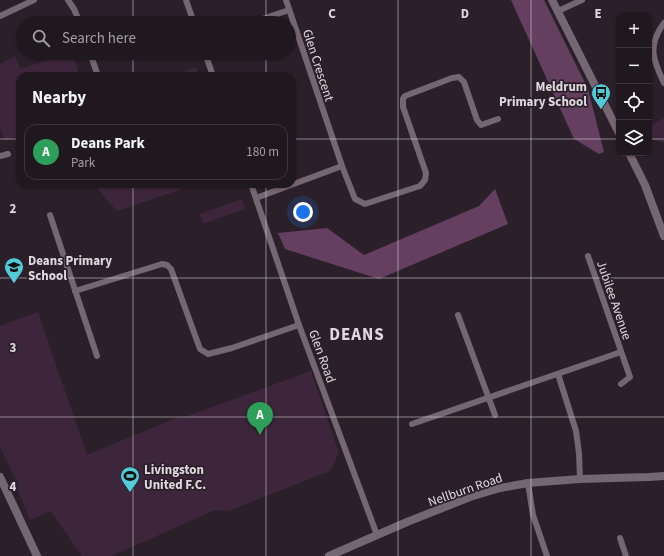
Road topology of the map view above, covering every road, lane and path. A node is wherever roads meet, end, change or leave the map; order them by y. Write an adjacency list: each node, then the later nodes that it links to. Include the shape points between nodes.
1 (34, 0): 9 (street)
2 (68, 0): 10 (street)
3 (186, 0): 11 (street)
4 (286, 0): 7 (street, Glen Crescent)
5 (552, 0): 8 (street)
6 (582, 0): 8 (street)
7 (289, 10): 12 (street); 13 (street, Glen Crescent)
8 (558, 11): 22 (street)
9 (0, 16)
10 (77, 16)
11 (192, 16)
12 (271, 16)
13 (291, 16)
14 (664, 23): 20 (street, via 657,33 654,46 654,61)
15 (296, 31): 26 (street, Glen Crescent)
16 (92, 60): 18 (street)
17 (207, 60): 19 (street)
18 (97, 72)
19 (212, 72)
20 (664, 83)
21 (498, 119): 26 (street, Glen Crescent, via 481,125 464,82 459,77 452,78 405,96 403,100 403,107 426,173 425,180 420,186 365,204 354,199)
22 (616, 127)
23 (8, 154): 24 (street)
24 (0, 156)
25 (630, 156): 32 (street, via 645,185)
26 (342, 166): 27 (street)
27 (296, 183)
28 (252, 188): 30 (street, Glen Road)
29 (283, 188): 30 (street)
30 (256, 198): 36 (street, Glen Road)
31 (50, 215): 34 (street)
32 (664, 236)
33 (588, 256): 37 (street, Jubilee Avenue)
34 (75, 291): 36 (street, via 162,264 167,265 171,269 200,349 208,354); 38 (street)
35 (458, 315): 41 (street)
36 (299, 324): 48 (street, Glen Road)
37 (621, 352): 39 (street, Jubilee Avenue); 40 (street, Jubilee Avenue, via 630,377)
38 (96, 356)
39 (558, 374): 41 (street, Jubilee Avenue); 46 (street, via 576,431)
40 (621, 384)
41 (488, 397): 42 (street); 43 (street, Jubilee Avenue)
42 (495, 415)
43 (412, 424)
44 (664, 476): 46 (street, Nellburn Road)
45 (0, 477): 50 (street)
46 (580, 479): 47 (street, Nellburn Road)
47 (528, 482): 48 (street, Nellburn Road, via 470,497); 52 (street, via 533,515)
48 (377, 535): 51 (street, Nellburn Road)
49 (620, 538): 53 (street)
50 (37, 556)
51 (329, 556)
52 (547, 556)
53 (626, 556)

